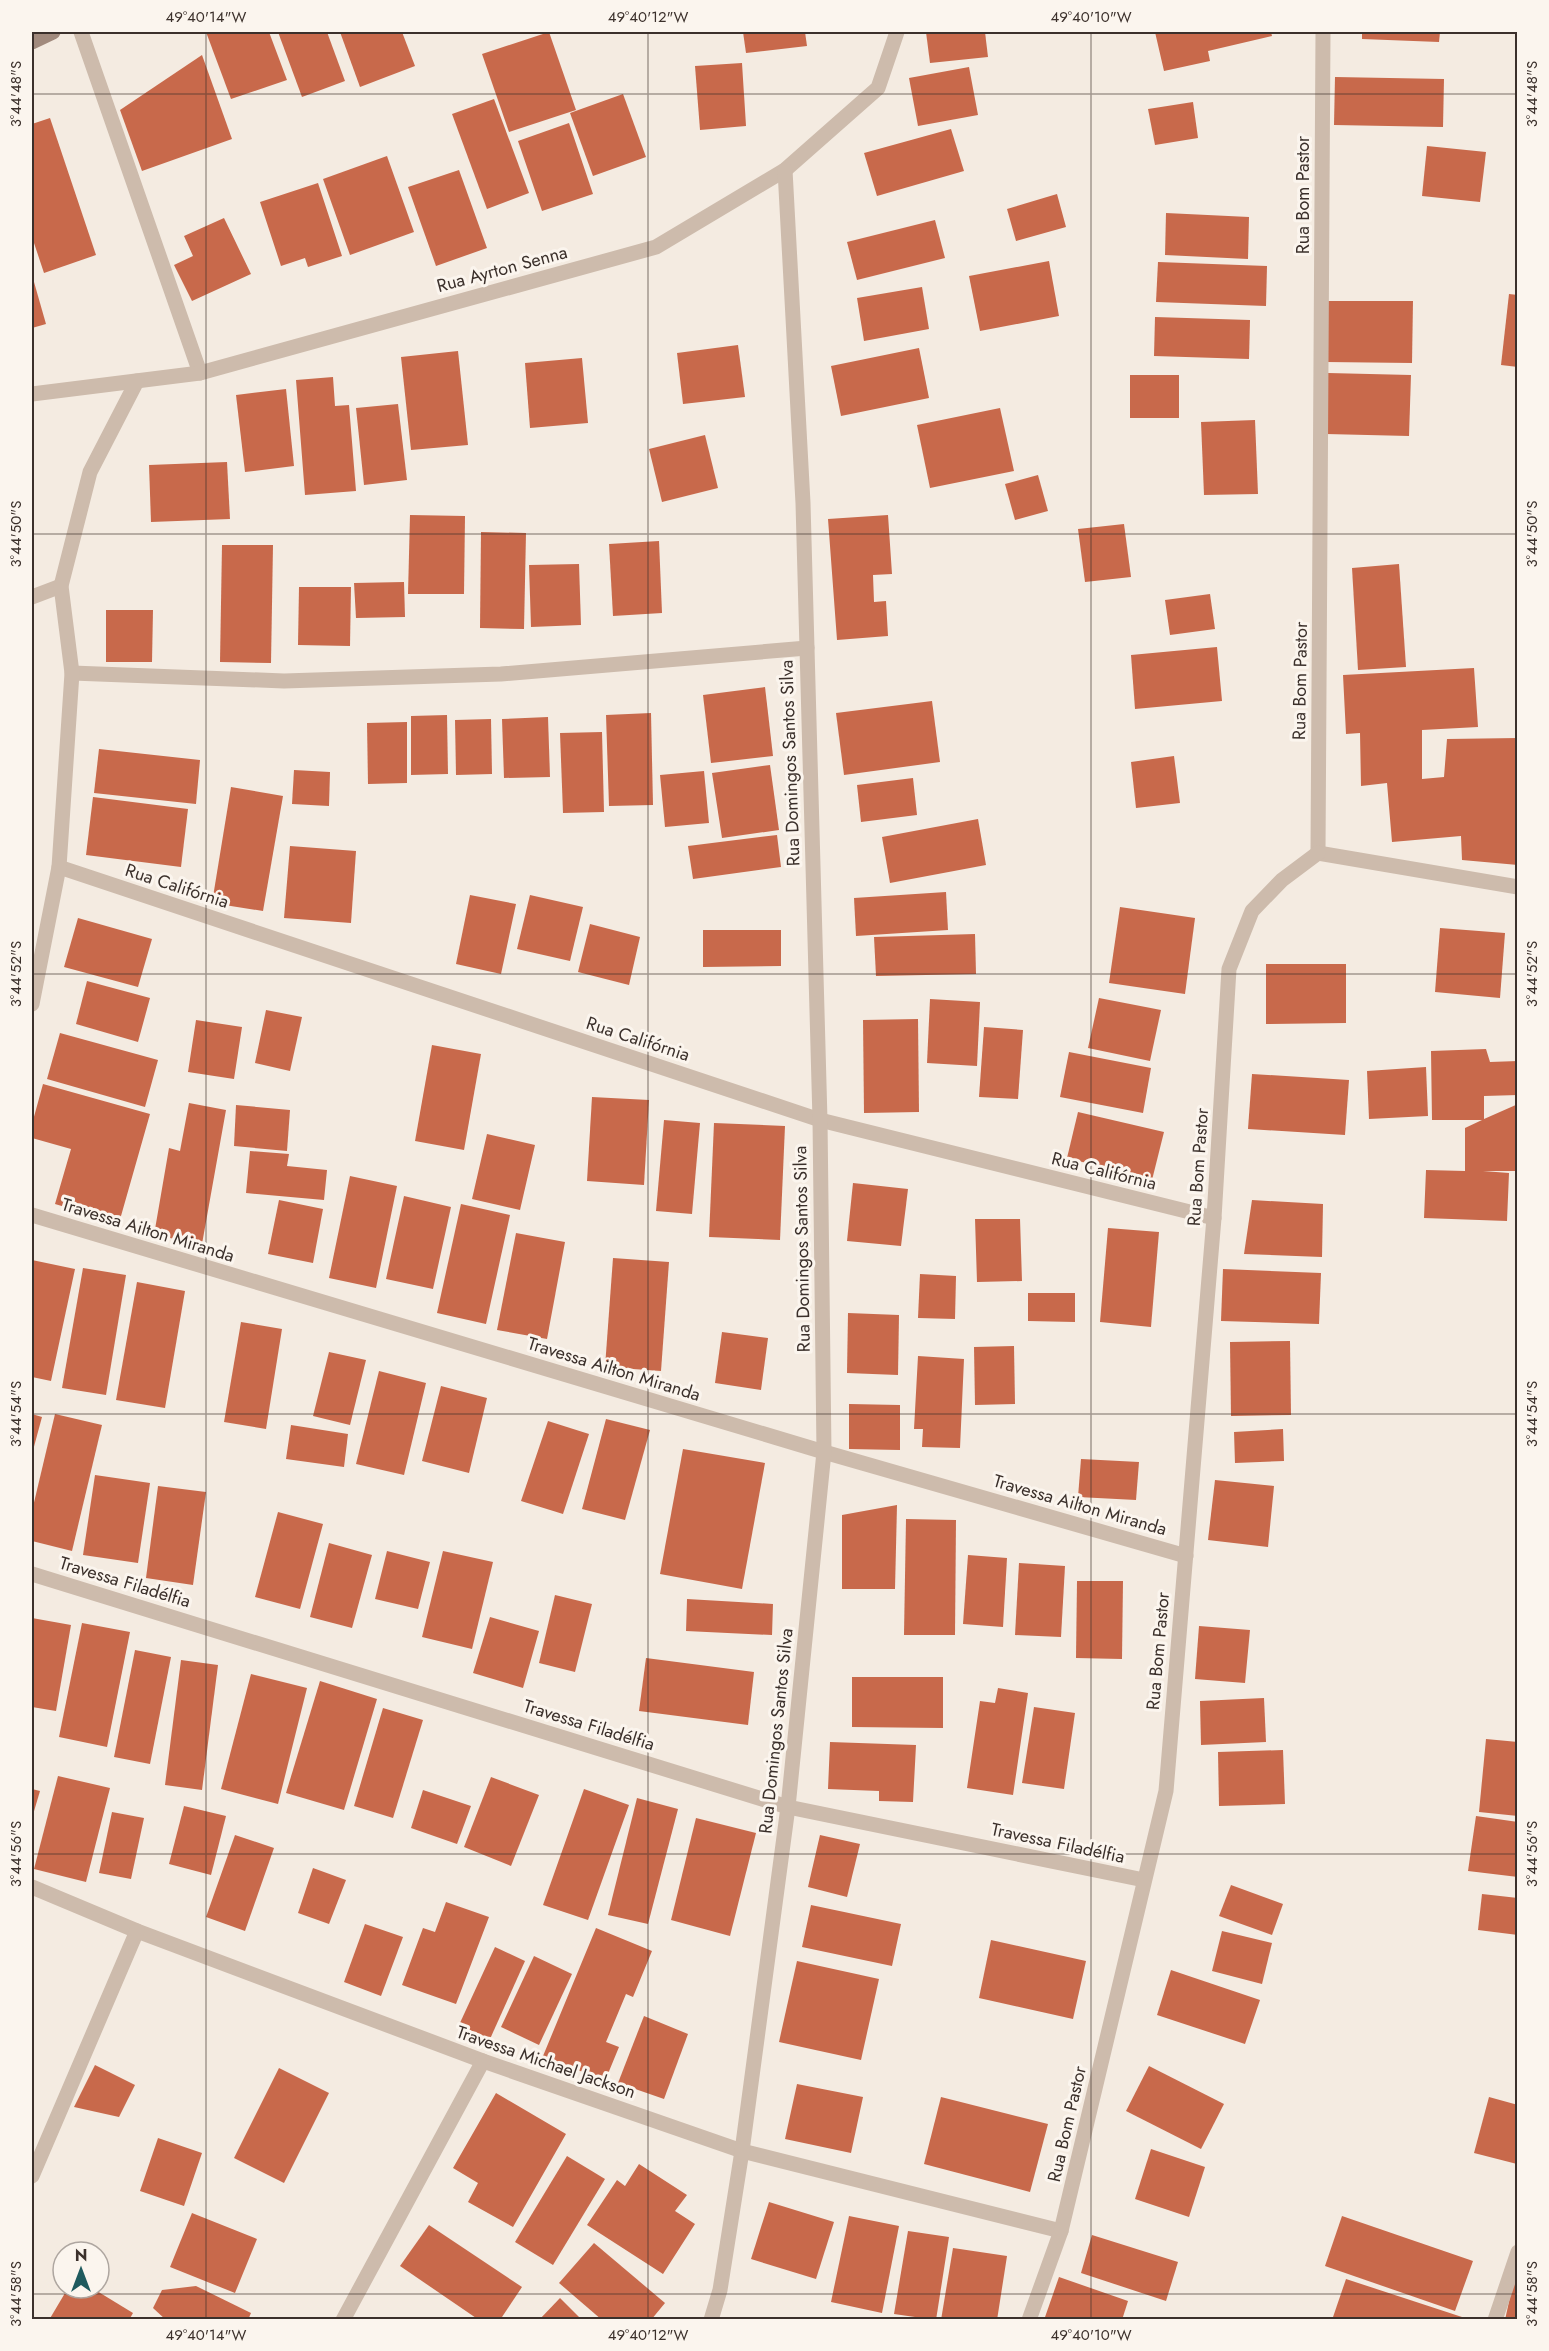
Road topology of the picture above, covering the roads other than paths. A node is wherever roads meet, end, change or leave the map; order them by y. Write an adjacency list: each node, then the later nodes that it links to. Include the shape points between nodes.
1 (53, 32): 5 (street)
2 (81, 32): 7 (street)
3 (897, 32): 6 (street, Rua Ayrton Senna, via 878,87)
4 (1323, 32): 14 (street, Rua Bom Pastor)
5 (32, 42)
6 (785, 170): 7 (street, Rua Ayrton Senna, via 656,247); 12 (street, Rua Domingos Santos Silva)
7 (200, 373): 8 (street, Rua Ayrton Senna)
8 (137, 381): 9 (street, Rua Ayrton Senna); 10 (street, via 90,472)
9 (32, 394)
10 (61, 586): 11 (street); 13 (street)
11 (32, 597)
12 (807, 648): 13 (street, via 501,675 284,681); 18 (street, Rua Domingos Santos Silva)
13 (72, 673): 15 (street)
14 (1318, 853): 16 (street); 20 (street, Rua Bom Pastor, via 1282,880 1252,911 1229,969)
15 (59, 867): 17 (street); 18 (street, Rua Califórnia)
16 (1518, 887)
17 (32, 1005)
18 (820, 1120): 20 (street, Rua Califórnia); 21 (street, Rua Domingos Santos Silva)
19 (32, 1215): 21 (street, Travessa Ailton Miranda)
20 (1214, 1218): 22 (street, Rua Bom Pastor)
21 (824, 1452): 22 (street, Travessa Ailton Miranda); 24 (street, Rua Domingos Santos Silva)
22 (1186, 1556): 25 (street, Rua Bom Pastor, via 1166,1791)
23 (32, 1574): 24 (street, Travessa Filadélfia)
24 (789, 1807): 25 (street, Travessa Filadélfia); 29 (street, Rua Domingos Santos Silva)
25 (1144, 1880): 31 (street, Rua Bom Pastor)
26 (32, 1887): 27 (street, Travessa Michael Jackson)
27 (137, 1931): 28 (street, Travessa Michael Jackson); 30 (street)
28 (483, 2061): 29 (street, Travessa Michael Jackson); 33 (street)
29 (742, 2151): 31 (street, Travessa Michael Jackson); 34 (street, Rua Domingos Santos Silva, via 720,2290)
30 (32, 2176)
31 (1061, 2231): 35 (street, Rua Bom Pastor)
32 (1518, 2252): 36 (street)
33 (343, 2319)
34 (711, 2319)
35 (1029, 2319)
36 (1495, 2319)

